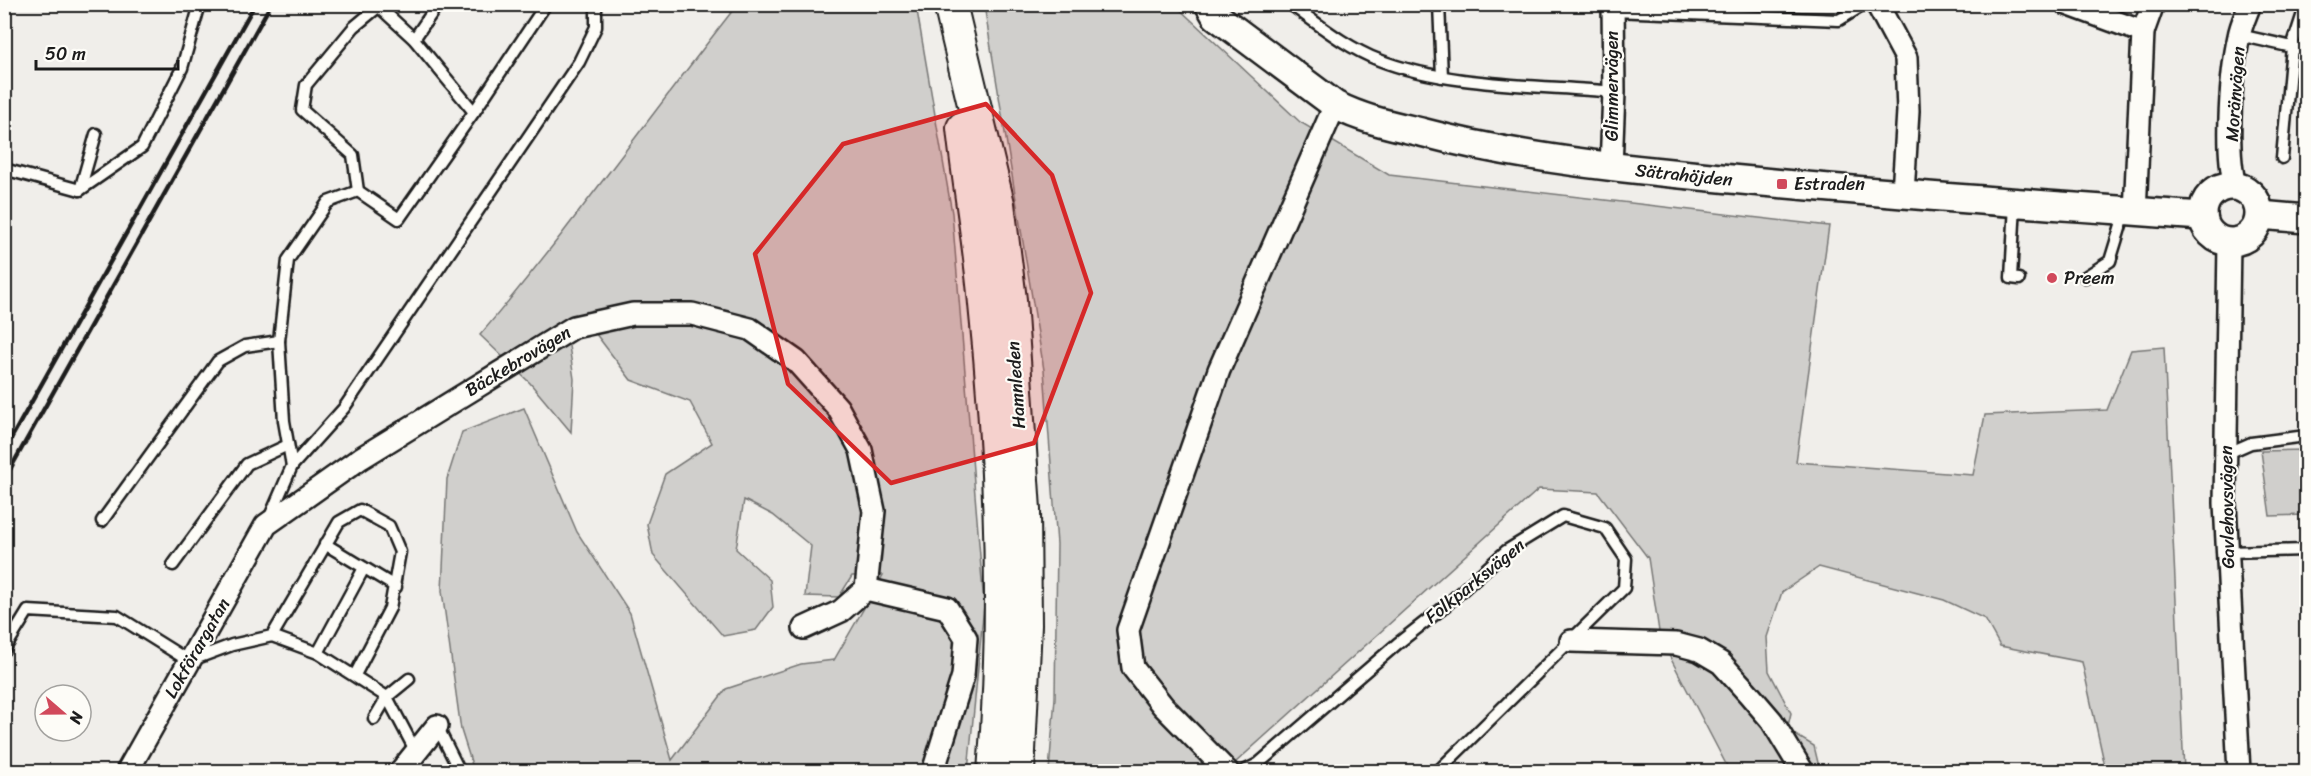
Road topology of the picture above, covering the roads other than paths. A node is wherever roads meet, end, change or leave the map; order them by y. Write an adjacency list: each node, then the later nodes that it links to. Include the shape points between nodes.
1 (200, 4): 31 (lane, via 182,68 142,147)
2 (438, 4): 19 (lane)
3 (546, 4): 25 (lane)
4 (950, 4): 72 (main road, Hamnleden, via 995,419 1001,628); 73 (main road, Hamnleden, via 998,204 1010,300 1024,510 1025,625)
5 (1209, 4): 24 (street, Sätrahöjden, via 1216,16)
6 (1290, 4): 22 (lane, via 1319,26 1379,60)
7 (1438, 4): 22 (lane)
8 (1865, 4): 16 (lane, via 1839,20)
9 (1877, 4): 33 (street, via 1906,58 1908,111)
10 (2067, 4): 17 (street)
11 (2152, 4): 17 (street)
12 (2250, 4): 18 (street, Moränvägen)
13 (2306, 4): 20 (lane)
14 (596, 5): 46 (lane, via 596,27 579,62 344,408)
15 (377, 6): 19 (lane); 32 (lane, via 354,27 306,85 302,110 353,155)
16 (1613, 8): 23 (street, Glimmervägen)
17 (2143, 32): 35 (street)
18 (2239, 35): 20 (lane); 30 (street, Moränvägen, via 2230,169)
19 (414, 39): 25 (lane)
20 (2292, 47): 21 (lane); 27 (lane)
21 (2307, 50)
22 (1442, 77): 23 (lane)
23 (1614, 92): 28 (street, Glimmervägen)
24 (1335, 105): 28 (street, Sätrahöjden, via 1354,115 1460,142 1572,164); 74 (street, via 1219,370 1128,630 1133,668 1163,706)
25 (474, 112): 32 (lane, via 399,219)
26 (96, 134): 31 (lane)
27 (2282, 158)
28 (1611, 167): 33 (street, Sätrahöjden)
29 (4, 169): 31 (lane)
30 (2235, 185): 36 (street, via 2256,199); 37 (street, via 2211,193)
31 (80, 190)
32 (358, 191): 42 (lane, via 328,202 288,260)
33 (1903, 193): 34 (street, Sätrahöjden)
34 (2015, 204): 35 (street, Sätrahöjden); 41 (lane, via 2011,278)
35 (2130, 213): 37 (street, Sätrahöjden); 40 (lane, via 2110,261)
36 (2260, 215): 38 (street); 39 (street, via 2247,238)
37 (2203, 216): 39 (street, via 2208,231)
38 (2307, 219)
39 (2229, 242): 45 (street, Gavlehovsvägen)
40 (2085, 277)
41 (2019, 279)
42 (279, 341): 44 (lane); 47 (lane, via 245,346 218,361)
43 (2307, 436): 45 (lane, via 2251,442)
44 (288, 445): 46 (lane); 52 (lane, via 246,464)
45 (2226, 454): 51 (street, Gavlehovsvägen)
46 (292, 466): 48 (lane)
47 (102, 521)
48 (266, 525): 55 (street, Bäckebrovägen, via 361,458 574,327 633,314 692,314 750,329 796,361 838,408 861,450 874,511); 61 (street, Lokförargatan)
49 (326, 544): 53 (lane); 54 (lane, via 339,522 360,510 389,526 400,552); 57 (lane)
50 (2307, 549): 51 (lane)
51 (2227, 552): 78 (street, Gavlehovsvägen)
52 (173, 565)
53 (364, 568): 54 (lane); 60 (lane)
54 (396, 587): 62 (lane, via 390,608)
55 (866, 589): 56 (street, via 841,611); 71 (street, via 947,608 966,638 963,676)
56 (804, 628)
57 (272, 636): 60 (lane); 61 (lane)
58 (1570, 641): 75 (lane, Folkparksvägen, via 1624,588 1626,559 1605,528 1563,516 1506,551 1258,764); 76 (lane, Folkparksvägen); 77 (street, via 1676,644 1699,650 1721,663 1748,693 1772,721)
59 (4, 650): 61 (lane, via 28,611 117,616)
60 (318, 653): 62 (lane)
61 (189, 661): 68 (street, Lokförargatan)
62 (355, 675): 64 (lane)
63 (409, 679): 64 (lane)
64 (387, 697): 65 (lane); 67 (lane)
65 (374, 719)
66 (437, 726): 67 (street); 70 (lane)
67 (416, 750): 69 (street)
68 (127, 771)
69 (400, 771)
70 (460, 771)
71 (933, 771)
72 (994, 771)
73 (1018, 771)
74 (1228, 771)
75 (1242, 771)
76 (1437, 771)
77 (1803, 771)
78 (2239, 771)

